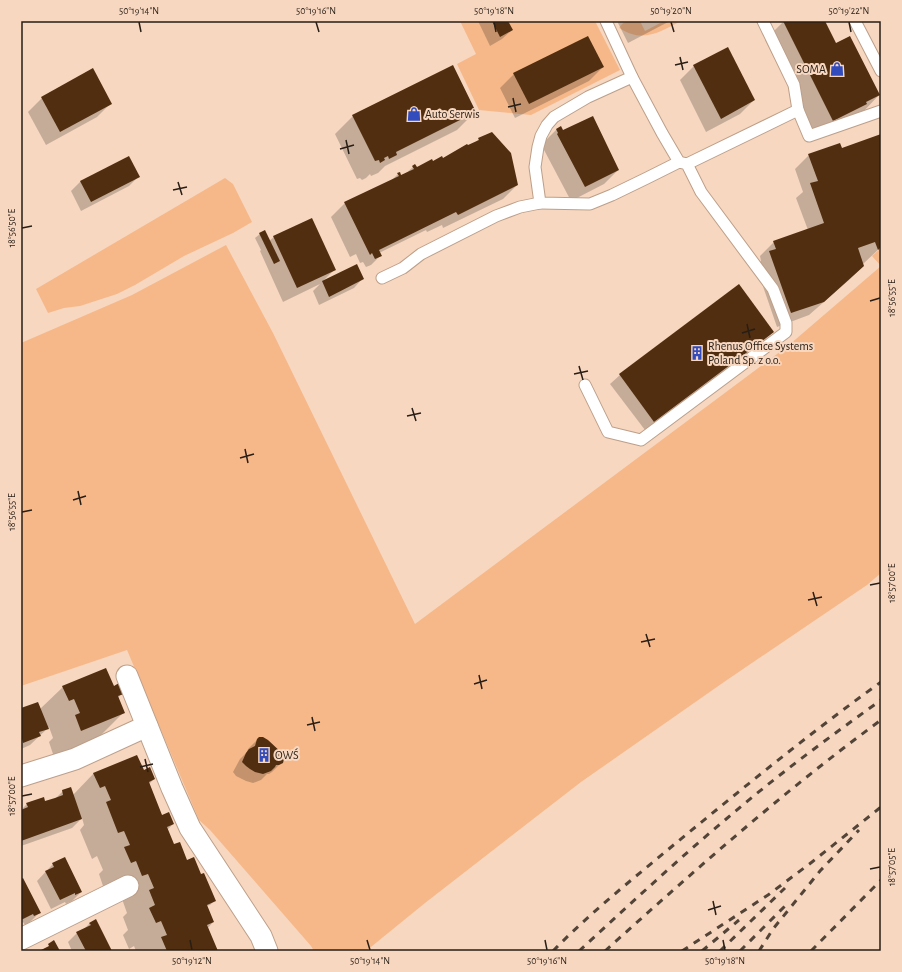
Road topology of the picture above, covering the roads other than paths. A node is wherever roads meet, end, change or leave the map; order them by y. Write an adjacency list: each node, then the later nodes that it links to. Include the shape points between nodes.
1 (606, 21): 5 (lane)
2 (763, 21): 6 (lane, via 794,85)
3 (855, 21): 4 (lane)
4 (881, 71)
5 (632, 77): 8 (lane, via 662,133); 9 (lane, via 588,97 554,117 547,125 541,136 535,167)
6 (798, 110): 7 (lane, via 809,136); 8 (lane)
7 (881, 111)
8 (683, 163): 9 (lane, via 590,204); 11 (lane, via 701,192 773,289 786,323 786,332 641,440 608,432)
9 (540, 203): 10 (lane, via 496,216 421,254 403,268)
10 (382, 278)
11 (585, 385)
12 (127, 676): 13 (street)
13 (147, 726): 14 (street, via 75,759); 17 (street, via 190,828 261,936)
14 (21, 776)
15 (128, 886): 16 (street)
16 (21, 939)
17 (267, 951)

